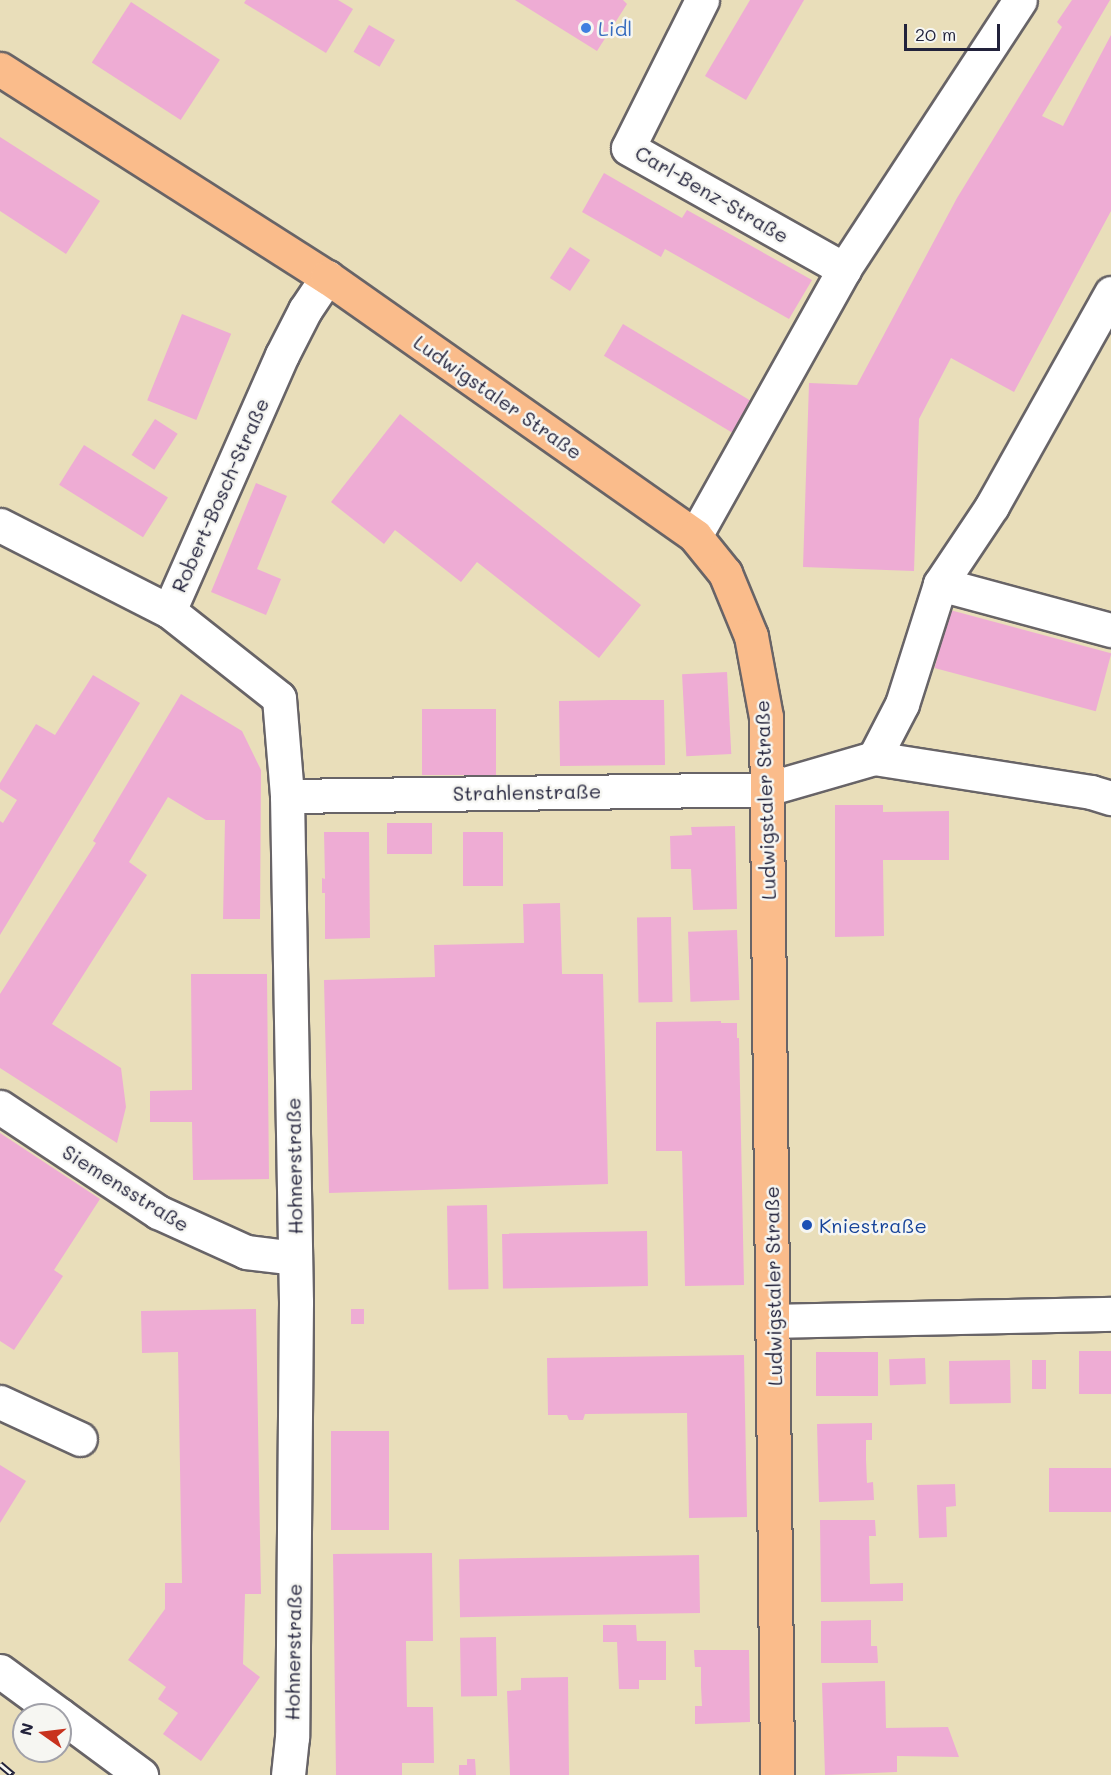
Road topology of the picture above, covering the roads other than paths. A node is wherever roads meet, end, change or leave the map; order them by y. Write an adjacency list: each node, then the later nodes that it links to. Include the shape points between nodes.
1 (702, 0): 4 (street, Carl-Benz-Straße, via 628,148)
2 (1020, 0): 4 (street)
3 (0, 69): 5 (main road, Ludwigstaler Straße)
4 (844, 269): 8 (street)
5 (327, 277): 8 (main road, Ludwigstaler Straße); 10 (street, Robert-Bosch-Straße, via 282,355)
6 (1111, 293): 9 (street, via 992,506)
7 (0, 525): 10 (street, Robert-Bosch-Straße)
8 (695, 536): 13 (main road, Ludwigstaler Straße, via 725,573 751,636 766,717)
9 (940, 584): 11 (street); 12 (street, via 902,704)
10 (169, 611): 14 (street, Hohnerstraße, via 279,698)
11 (1111, 630)
12 (874, 758): 13 (street, Strahlenstraße); 15 (street)
13 (767, 789): 14 (street, Strahlenstraße); 19 (main road, Ludwigstaler Straße)
14 (287, 796): 17 (street, Hohnerstraße)
15 (1111, 798)
16 (0, 1107): 17 (street, Siemensstraße, via 158,1212 246,1252)
17 (295, 1258): 26 (street, Hohnerstraße, via 292,1737)
18 (1111, 1314): 19 (street)
19 (773, 1321): 27 (main road, Ludwigstaler Straße)
20 (0, 1402): 21 (street)
21 (80, 1439)
22 (0, 1671): 23 (street)
23 (44, 1703)
24 (72, 1724): 25 (street)
25 (141, 1775)
26 (288, 1775)
27 (777, 1775)

